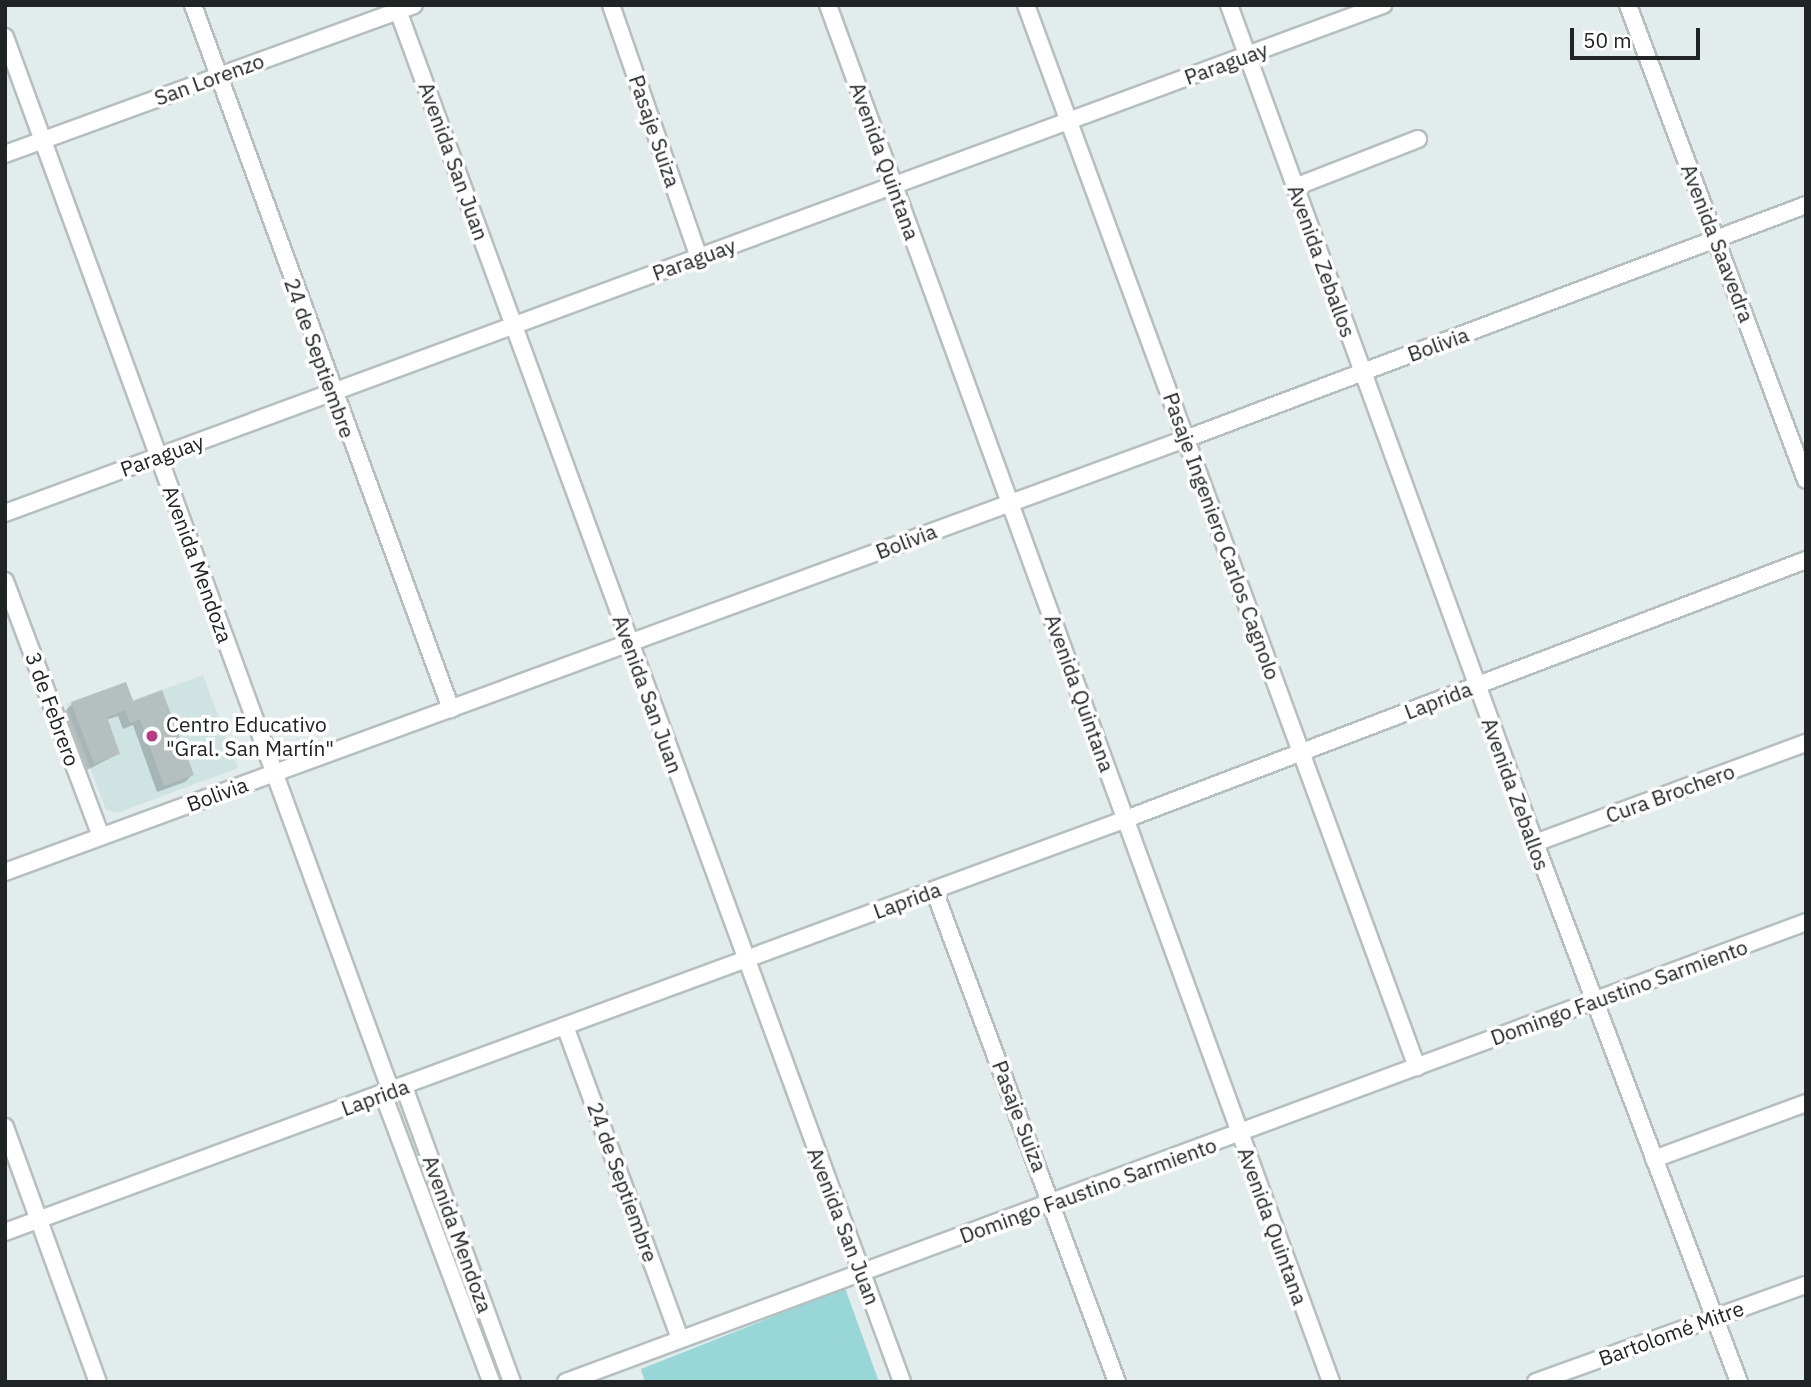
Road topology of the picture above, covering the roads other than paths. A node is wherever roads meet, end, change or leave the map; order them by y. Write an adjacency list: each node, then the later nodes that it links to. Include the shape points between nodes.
1 (193, 5): 11 (street, 24 de Septiembre)
2 (611, 5): 20 (street, Pasaje Suiza)
3 (828, 5): 16 (street, Avenida Quintana)
4 (1027, 5): 12 (street, Pasaje Ingeniero Carlos Cagnolo)
5 (1229, 5): 10 (street, Avenida Zeballos)
6 (1383, 5): 10 (street, Paraguay)
7 (1628, 5): 19 (street, Avenida Saavedra)
8 (403, 7): 11 (street, San Lorenzo); 21 (street, Avenida San Juan)
9 (5, 37): 14 (street, Avenida Mendoza)
10 (1248, 55): 12 (street, Paraguay); 17 (street, Avenida Zeballos)
11 (219, 75): 14 (street, San Lorenzo); 23 (street, 24 de Septiembre)
12 (1070, 122): 16 (street, Paraguay); 24 (street, Pasaje Ingeniero Carlos Cagnolo)
13 (1418, 139): 17 (street)
14 (42, 140): 15 (street, San Lorenzo); 25 (street, Avenida Mendoza)
15 (5, 154)
16 (895, 187): 20 (street, Paraguay); 27 (street, Avenida Quintana)
17 (1295, 187): 22 (street, Avenida Zeballos)
18 (1806, 205): 19 (street, Bolivia)
19 (1717, 240): 22 (street, Bolivia); 26 (street, Avenida Saavedra)
20 (699, 257): 21 (street, Paraguay)
21 (514, 328): 23 (street, Paraguay); 31 (street, Avenida San Juan)
22 (1362, 372): 24 (street, Bolivia); 32 (street, Avenida Zeballos)
23 (332, 393): 25 (street, Paraguay); 33 (street, 24 de Septiembre)
24 (1188, 438): 27 (street, Bolivia); 35 (street, Pasaje Ingeniero Carlos Cagnolo)
25 (159, 456): 28 (street, Paraguay); 36 (street, Avenida Mendoza)
26 (1806, 481)
27 (1011, 501): 31 (street, Bolivia); 37 (street, Avenida Quintana)
28 (5, 513)
29 (1806, 560): 32 (street, Laprida)
30 (5, 581): 38 (street, 3 de Febrero)
31 (631, 644): 33 (street, Bolivia); 43 (street, Avenida San Juan)
32 (1476, 685): 35 (street, Laprida); 39 (street, Avenida Zeballos)
33 (450, 709): 36 (street, Bolivia)
34 (1806, 743): 39 (street, Cura Brochero)
35 (1301, 753): 37 (street, Laprida); 46 (street, Pasaje Ingeniero Carlos Cagnolo)
36 (275, 773): 38 (street, Bolivia); 47 (street, Avenida Mendoza)
37 (1126, 819): 41 (street, Laprida); 50 (street, Avenida Quintana)
38 (101, 836): 40 (street, Bolivia)
39 (1535, 843): 44 (street, Avenida Zeballos)
40 (5, 872)
41 (934, 890): 43 (street, Laprida); 52 (street, Pasaje Suiza)
42 (1806, 922): 44 (street, Domingo Faustino Sarmiento)
43 (744, 961): 45 (street, Laprida); 55 (street, Avenida San Juan)
44 (1594, 1002): 46 (street, Domingo Faustino Sarmiento); 51 (street, Avenida Zeballos)
45 (565, 1026): 47 (street, Laprida); 58 (street, 24 de Septiembre)
46 (1417, 1067): 50 (street, Domingo Faustino Sarmiento)
47 (392, 1091): 53 (street, Laprida); 60 (street, Avenida Mendoza); 61 (street, Avenida Mendoza)
48 (1806, 1103): 51 (street)
49 (5, 1127): 53 (street)
50 (1239, 1134): 52 (street, Domingo Faustino Sarmiento); 65 (street, Avenida Quintana)
51 (1654, 1159): 57 (street, Avenida Zeballos)
52 (1052, 1202): 55 (street, Domingo Faustino Sarmiento); 64 (street, Pasaje Suiza)
53 (38, 1220): 54 (street, Laprida); 59 (street)
54 (5, 1232)
55 (861, 1274): 58 (street, Domingo Faustino Sarmiento); 63 (street, Avenida San Juan)
56 (1806, 1285): 57 (street, Bartolomé Mitre)
57 (1715, 1317): 66 (street, Bartolomé Mitre); 67 (street, Avenida Zeballos)
58 (680, 1339): 62 (street, Domingo Faustino Sarmiento)
59 (98, 1382)
60 (491, 1382)
61 (512, 1382)
62 (566, 1382)
63 (902, 1382)
64 (1117, 1382)
65 (1331, 1382)
66 (1536, 1382)
67 (1739, 1382)

